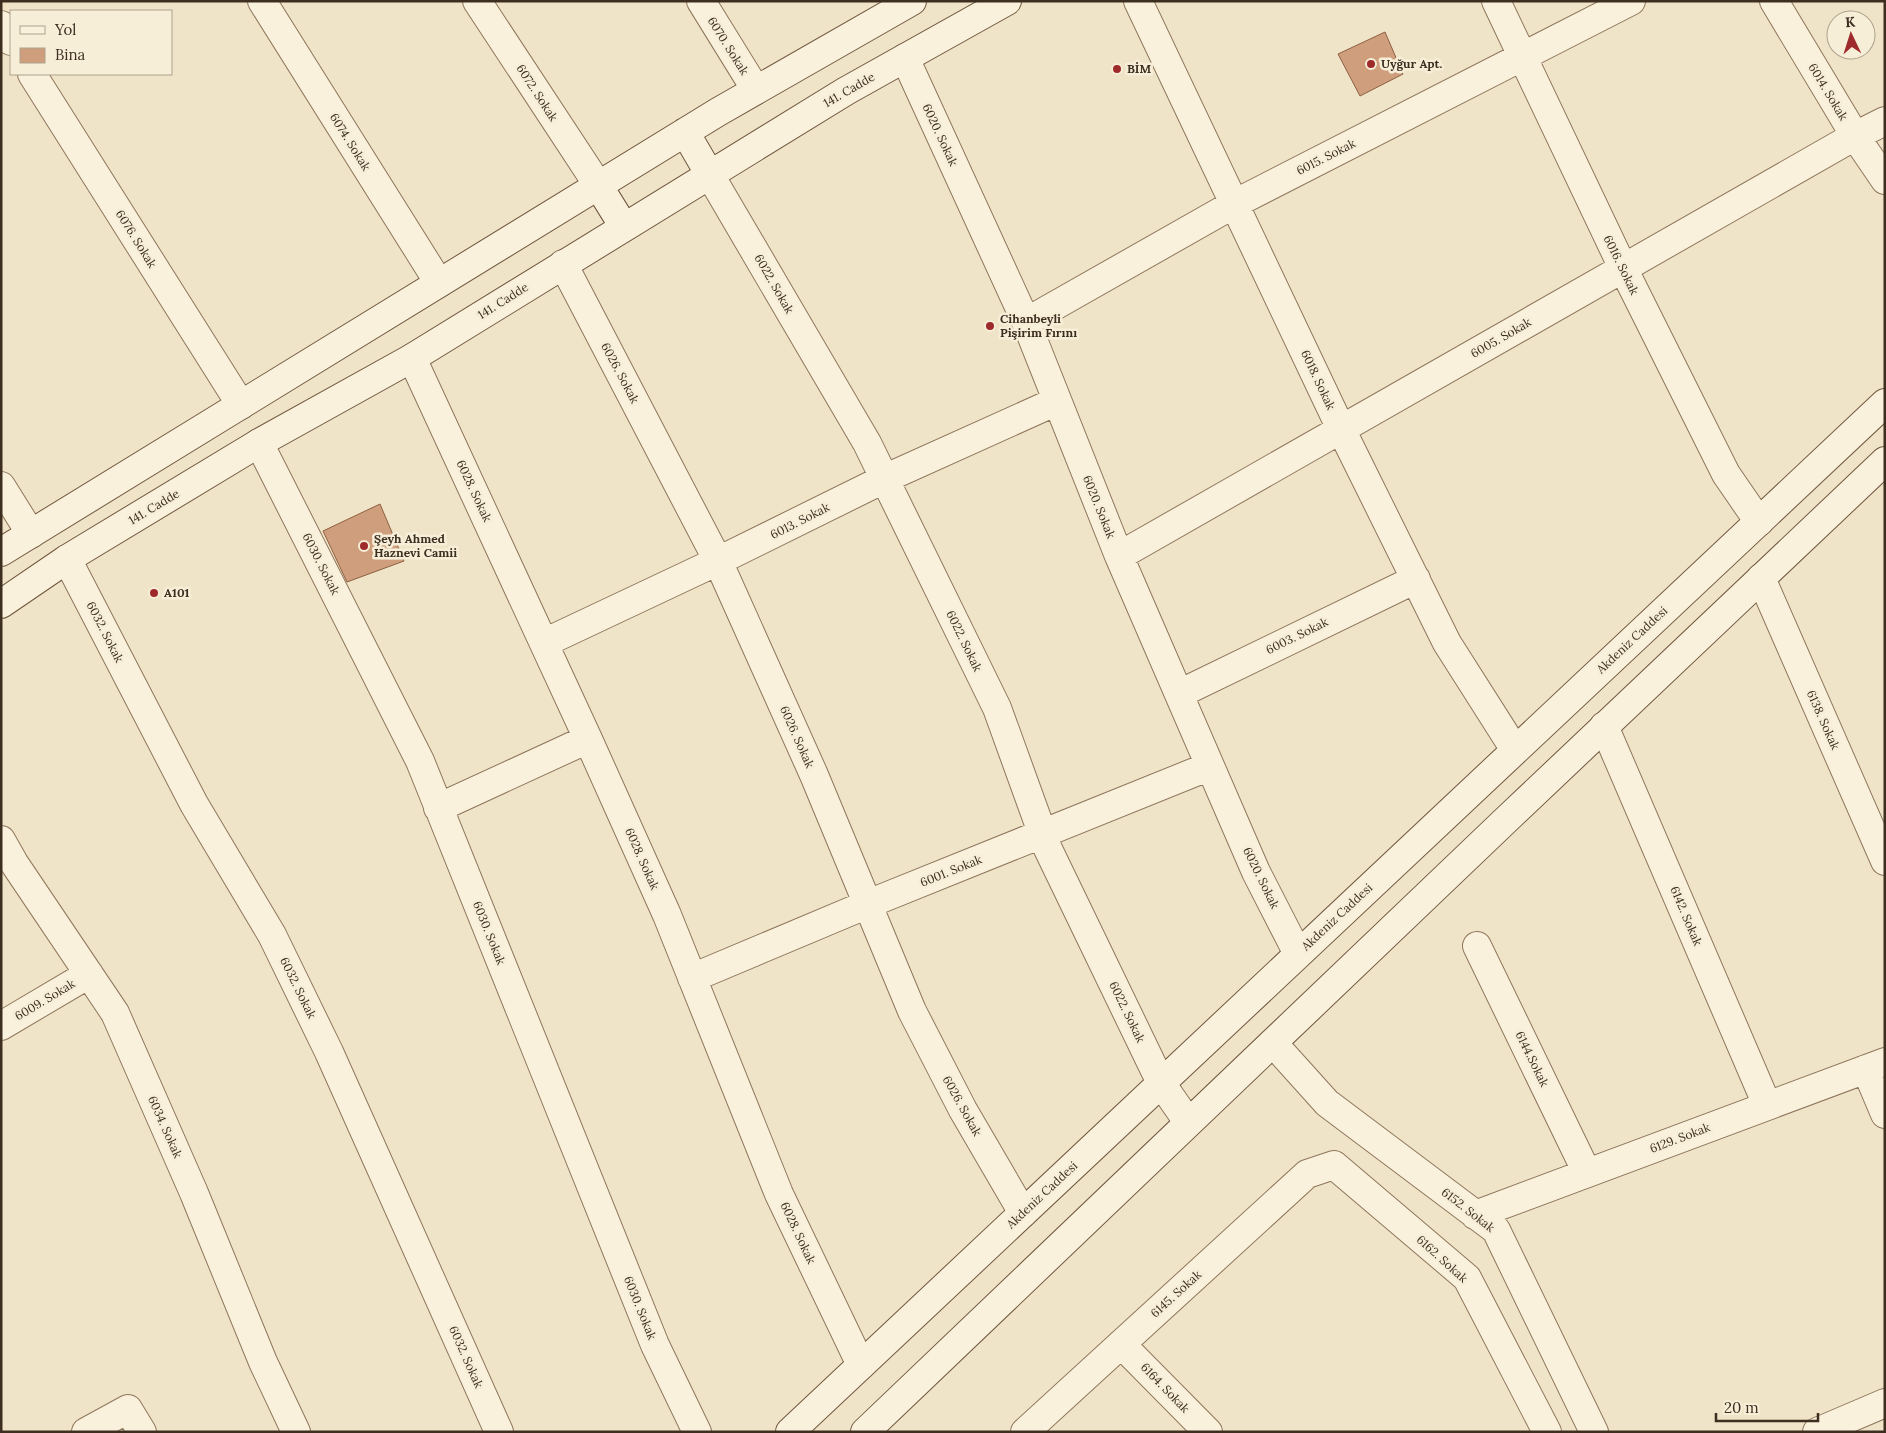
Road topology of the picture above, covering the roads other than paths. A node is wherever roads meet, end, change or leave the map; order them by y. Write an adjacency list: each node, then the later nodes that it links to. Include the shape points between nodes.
1 (262, 1): 26 (street, 6074. Sokak)
2 (477, 1): 21 (street, 6072. Sokak)
3 (701, 1): 15 (street, 6070. Sokak)
4 (912, 1): 15 (street)
5 (1006, 1): 12 (street, 141. Cadde)
6 (1138, 1): 22 (street, 6018. Sokak)
7 (1496, 1): 13 (street, 6016. Sokak)
8 (1631, 1): 13 (street, 6015. Sokak)
9 (1774, 1): 18 (street, 6014. Sokak)
10 (1, 25): 11 (street)
11 (10, 39)
12 (906, 58): 19 (street, 141. Cadde, via 846,90); 27 (street, 6020. Sokak)
13 (1523, 58): 22 (street, 6015. Sokak); 25 (street, 6016. Sokak)
14 (33, 75): 31 (street, 6076. Sokak)
15 (756, 90): 17 (street)
16 (1885, 121): 18 (street, 6005. Sokak)
17 (685, 132): 19 (street, 6022. Sokak); 21 (street)
18 (1855, 136): 20 (street, 6014. Sokak); 25 (street, 6005. Sokak)
19 (710, 175): 23 (street, 141. Cadde); 35 (street, 6022. Sokak, via 867,443)
20 (1885, 180)
21 (598, 186): 23 (street, 6072. Sokak); 26 (street)
22 (1234, 204): 27 (street, 6015. Sokak); 32 (street, 6018. Sokak)
23 (624, 227): 24 (street, 141. Cadde)
24 (563, 264): 28 (street, 141. Cadde); 42 (street, 6026. Sokak)
25 (1623, 268): 32 (street, 6005. Sokak); 37 (street, 6016. Sokak, via 1726,474)
26 (439, 283): 31 (street)
27 (1026, 322): 29 (street, 6020. Sokak)
28 (412, 358): 33 (street, 141. Cadde); 46 (street, 6028. Sokak)
29 (1057, 401): 35 (street, 6013. Sokak); 40 (street, 6020. Sokak)
30 (1885, 404): 37 (street, Akdeniz Caddesi)
31 (240, 405): 38 (street)
32 (1341, 429): 40 (street, 6005. Sokak); 44 (street, 6018. Sokak)
33 (259, 443): 41 (street, 141. Cadde); 52 (street, 6030. Sokak, via 420,761)
34 (1885, 461): 43 (street)
35 (884, 478): 42 (street, 6013. Sokak); 53 (street, 6022. Sokak, via 997,708)
36 (1, 486): 38 (street)
37 (1759, 522): 50 (street, Akdeniz Caddesi)
38 (31, 534): 39 (street)
39 (1, 552)
40 (1119, 556): 47 (street, 6020. Sokak)
41 (68, 559): 45 (street, 141. Cadde); 79 (street, 6032. Sokak, via 194,804 281,953 329,1052)
42 (718, 561): 46 (street, 6013. Sokak); 56 (street, 6026. Sokak)
43 (1761, 578): 48 (street); 55 (street, 6138. Sokak)
44 (1416, 579): 47 (street, 6003. Sokak); 50 (street, 6018. Sokak, via 1447,643)
45 (1, 604)
46 (544, 643): 49 (street, 6028. Sokak)
47 (1179, 694): 51 (street, 6020. Sokak)
48 (1604, 726): 62 (street); 65 (street, 6142. Sokak)
49 (588, 739): 52 (street); 60 (street, 6028. Sokak)
50 (1515, 750): 58 (street, Akdeniz Caddesi)
51 (1210, 766): 53 (street, 6001. Sokak); 58 (street, 6020. Sokak, via 1256,872)
52 (438, 808): 80 (street, 6030. Sokak, via 655,1345)
53 (1043, 834): 56 (street, 6001. Sokak); 64 (street, 6022. Sokak)
54 (1, 840): 59 (street, 6034. Sokak)
55 (1885, 861)
56 (868, 904): 60 (street, 6001. Sokak); 70 (street, 6026. Sokak, via 912,1011)
57 (1477, 946): 69 (street, 6144.Sokak)
58 (1298, 954): 64 (street, Akdeniz Caddesi)
59 (89, 974): 61 (street, 6009. Sokak); 78 (street, 6034. Sokak, via 115,1012 262,1362)
60 (692, 978): 73 (street, 6028. Sokak, via 780,1194)
61 (1, 1026)
62 (1273, 1043): 67 (street); 71 (street, 6152. Sokak, via 1328,1103)
63 (1875, 1065): 65 (street, 6129. Sokak); 66 (street)
64 (1161, 1082): 67 (street, 6022. Sokak); 70 (street, Akdeniz Caddesi)
65 (1767, 1105): 69 (street, 6129. Sokak)
66 (1885, 1114)
67 (1188, 1122): 82 (street)
68 (1334, 1165): 72 (street, 6145. Sokak, via 1307,1174); 85 (street, 6162. Sokak, via 1467,1278)
69 (1587, 1172): 71 (street, 6129. Sokak)
70 (1023, 1213): 73 (street, Akdeniz Caddesi)
71 (1475, 1215): 86 (street, 6152. Sokak, via 1496,1230)
72 (1122, 1344): 83 (street, 6145. Sokak); 84 (street, 6164. Sokak)
73 (861, 1365): 81 (street, Akdeniz Caddesi)
74 (1885, 1403): 75 (street)
75 (1830, 1429)
76 (86, 1432): 77 (street, via 128,1408)
77 (142, 1432)
78 (296, 1432)
79 (499, 1432)
80 (697, 1432)
81 (790, 1432)
82 (864, 1432)
83 (1025, 1432)
84 (1208, 1432)
85 (1547, 1432)
86 (1594, 1432)

